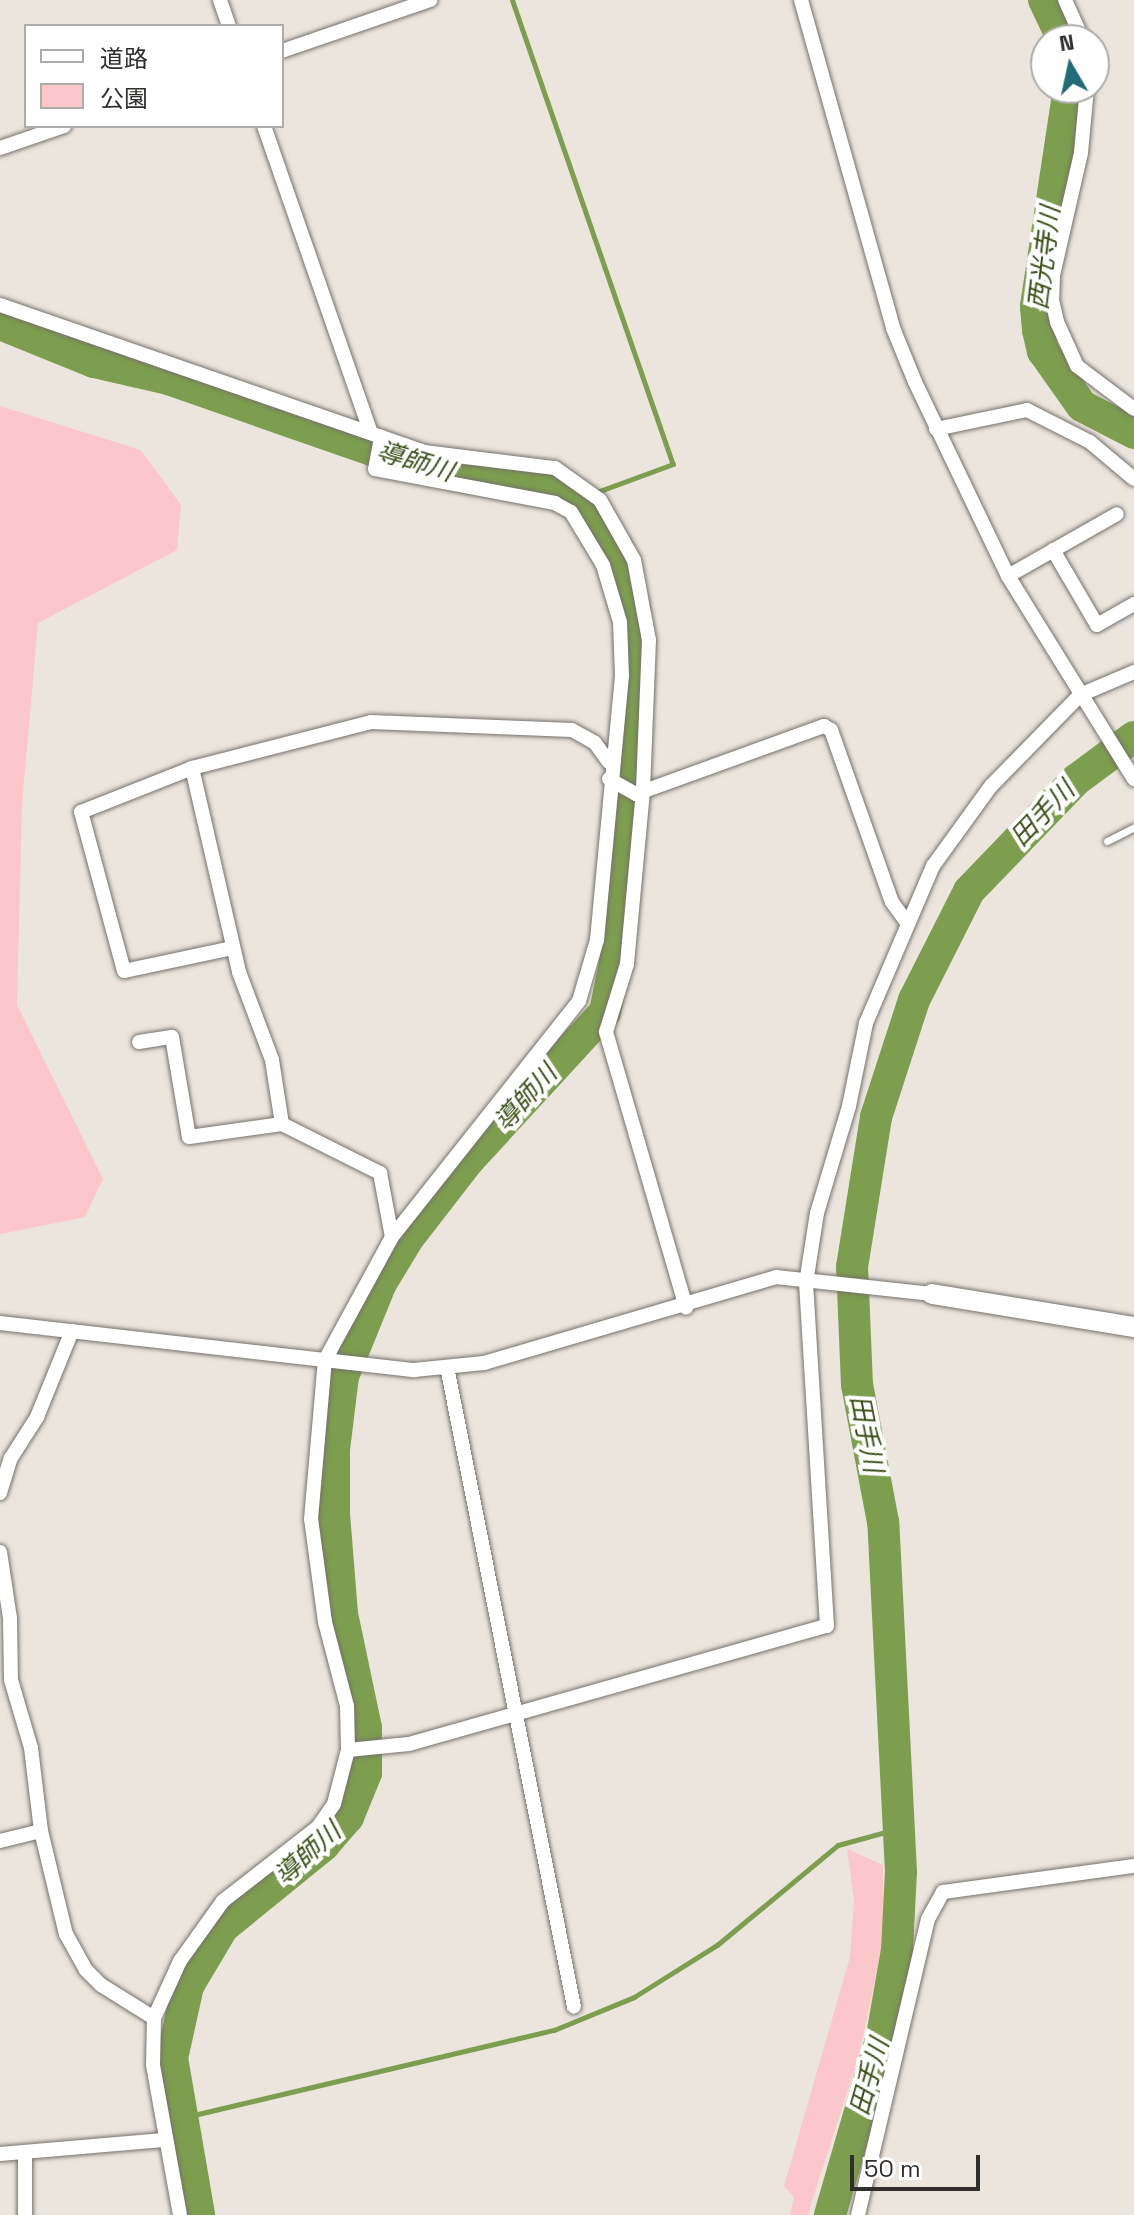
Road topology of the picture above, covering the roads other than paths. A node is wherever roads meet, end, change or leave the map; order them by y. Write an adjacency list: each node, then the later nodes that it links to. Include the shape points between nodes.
1 (220, 0): 5 (street)
2 (430, 0): 7 (street)
3 (801, 0): 14 (street, via 893,328)
4 (1065, 0): 6 (street)
5 (228, 24)
6 (1076, 24)
7 (284, 50)
8 (1086, 104): 13 (street, via 1052,300 1077,366)
9 (58, 128): 11 (street)
10 (265, 128): 15 (street)
11 (0, 148)
12 (0, 305): 15 (street)
13 (1134, 409)
14 (936, 429): 16 (street, via 1027,410 1090,442); 19 (street)
15 (376, 434): 23 (street, via 375,469 523,495 571,512 603,565 620,622 622,676); 27 (street, via 455,459 555,468 586,485 600,500 634,560 647,617)
16 (1134, 479)
17 (1117, 514): 18 (street)
18 (1053, 550): 19 (street); 20 (street, via 1097,625)
19 (1008, 576): 22 (street)
20 (1134, 604)
21 (1134, 672): 22 (street)
22 (1083, 700): 26 (street); 30 (street, via 991,786 933,866)
23 (609, 762): 24 (street, via 595,743 572,730 408,721 337,728); 25 (street)
24 (192, 768): 31 (street); 31 (street, via 81,812 124,971)
25 (609, 779): 27 (street); 34 (street, via 597,940 579,1001)
26 (1134, 779)
27 (640, 792): 30 (street, via 824,726 831,730 892,902); 37 (street, via 627,964 606,1032)
28 (1134, 827): 29 (lane)
29 (1107, 841)
30 (908, 924): 35 (street, via 866,1023 849,1106 817,1213)
31 (232, 948): 33 (street, via 269,1047)
32 (139, 1042): 33 (street, via 172,1037 189,1137)
33 (282, 1124): 34 (street, via 380,1173)
34 (392, 1237): 41 (street)
35 (806, 1283): 36 (street); 37 (street, via 776,1277); 45 (street, via 827,1626)
36 (932, 1294): 39 (street)
37 (686, 1308): 42 (street, via 484,1363)
38 (0, 1323): 40 (street)
39 (1134, 1327)
40 (72, 1331): 41 (street); 43 (street, via 37,1417 6,1469)
41 (325, 1360): 42 (street); 46 (street, via 311,1519 325,1622 347,1706)
42 (447, 1367): 45 (street)
43 (0, 1493)
44 (0, 1552): 47 (street, via 10,1618 11,1680 31,1748)
45 (516, 1713): 46 (street, via 390,1749); 50 (street)
46 (348, 1750): 51 (street, via 334,1804 318,1827 223,1901 180,1961)
47 (41, 1831): 48 (street); 51 (street, via 74,1953 101,1985)
48 (0, 1841)
49 (1134, 1866): 57 (street, via 943,1892 928,1919)
50 (574, 2007)
51 (154, 2018): 52 (street, via 153,2065)
52 (163, 2140): 54 (street); 56 (street)
53 (0, 2154): 54 (street)
54 (25, 2154): 55 (street)
55 (25, 2215)
56 (180, 2215)
57 (858, 2215)

